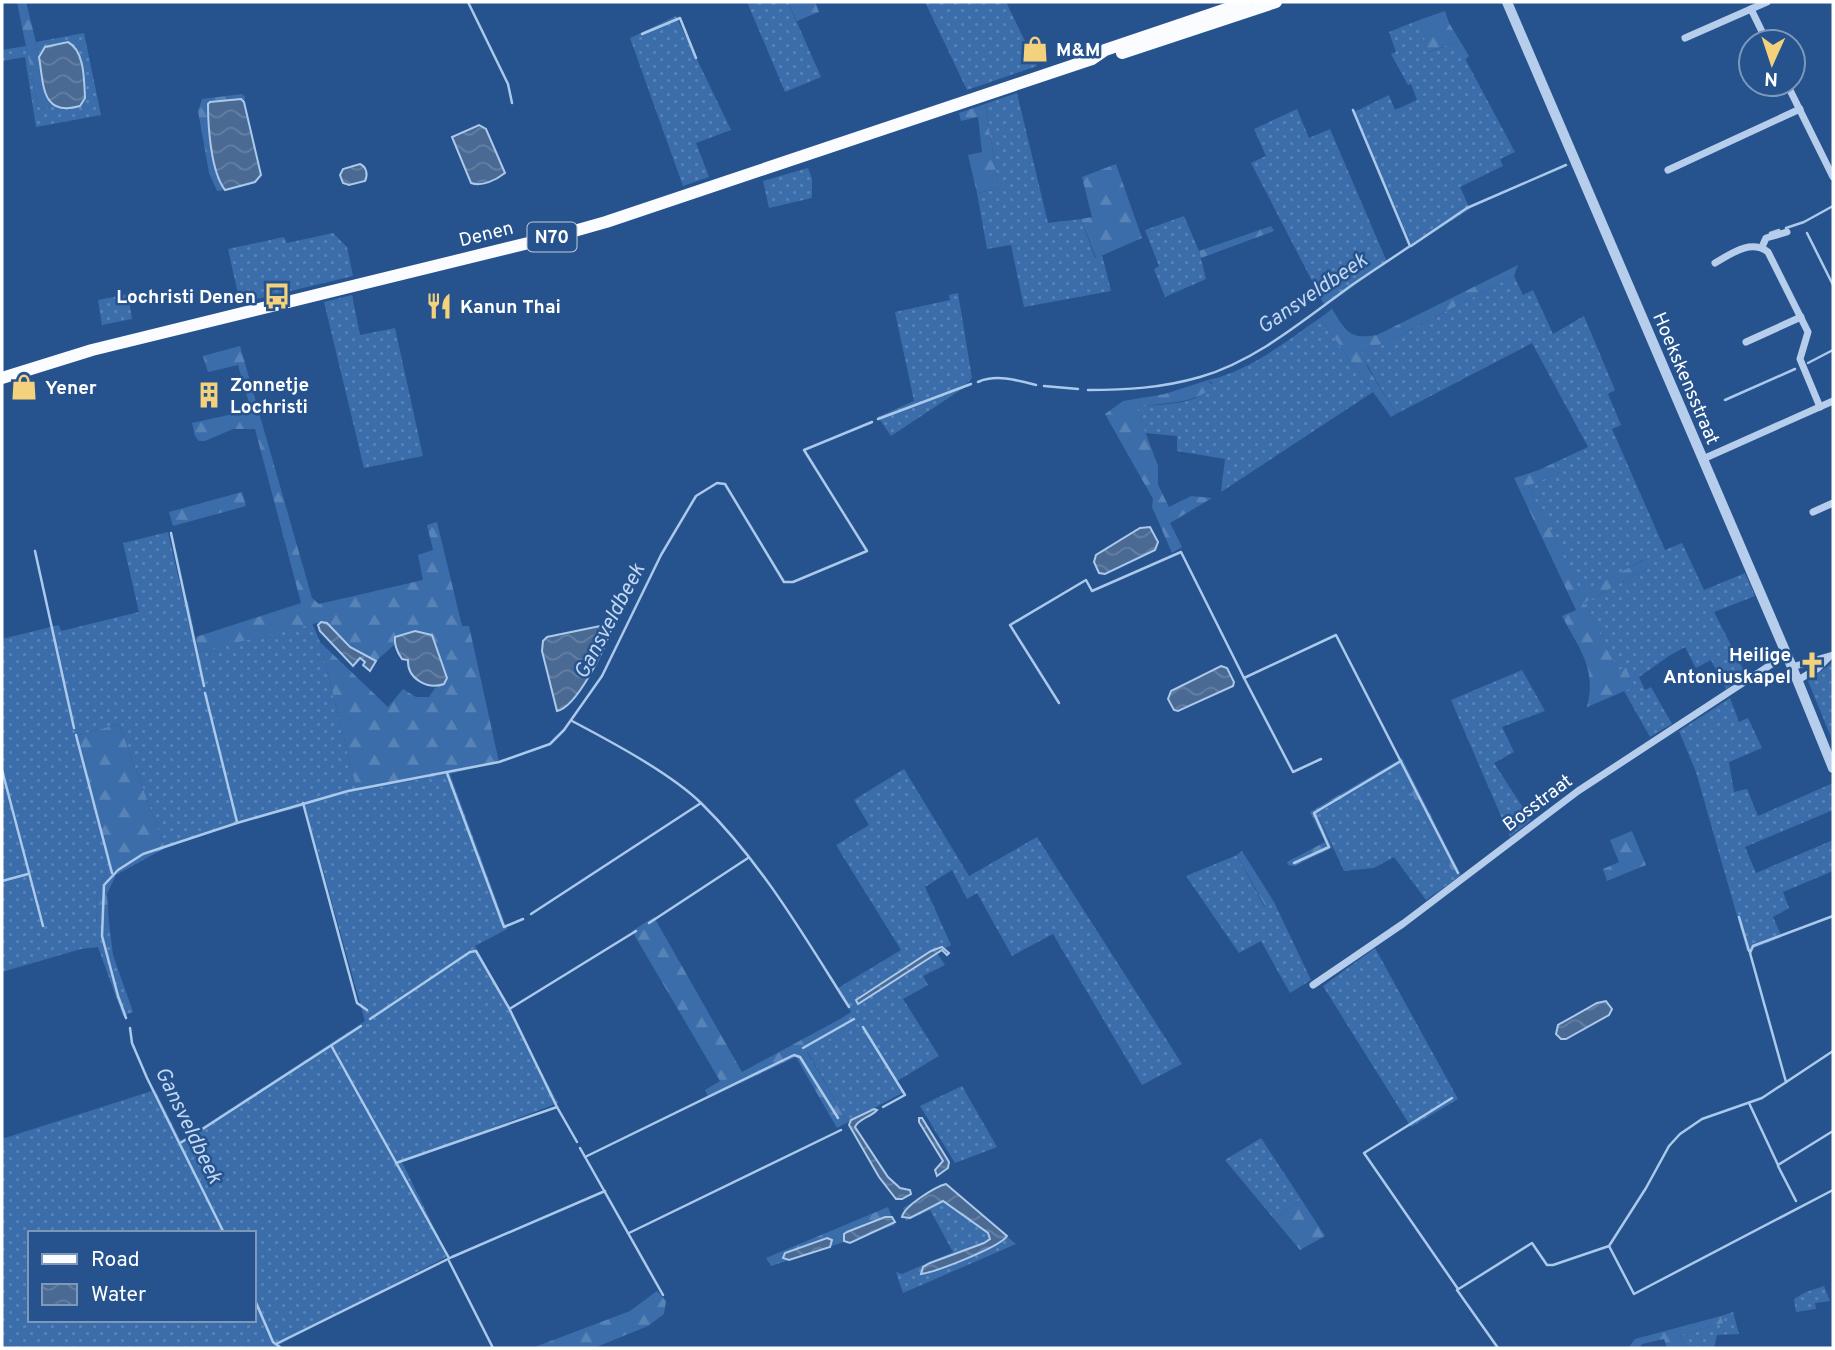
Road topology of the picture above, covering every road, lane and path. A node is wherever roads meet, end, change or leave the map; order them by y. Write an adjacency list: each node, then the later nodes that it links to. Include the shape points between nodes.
1 (1247, 2): 8 (main road, Denen / N70, via 1105,50)
2 (1276, 2): 8 (main road, Denen / N70, via 1106,59)
3 (1507, 2): 21 (street, Hoekskensstraat)
4 (1767, 2): 5 (street)
5 (1751, 9): 6 (street); 7 (street)
6 (1760, 28)
7 (1685, 38)
8 (1091, 59): 18 (main road, Denen / N70, via 593,226 92,350)
9 (1794, 98): 10 (street)
10 (1800, 109): 11 (street); 12 (street)
11 (1668, 170)
12 (1833, 177)
13 (1787, 232): 14 (street, via 1766,238)
14 (1762, 247): 15 (street, via 1750,246); 16 (street, via 1769,252)
15 (1715, 263)
16 (1801, 317): 17 (street); 20 (street, via 1808,332 1800,359)
17 (1746, 342)
18 (2, 378)
19 (1833, 401): 20 (street)
20 (1820, 407): 21 (street)
21 (1703, 459): 24 (street, Hoekskensstraat)
22 (1833, 503): 23 (street)
23 (1813, 512)
24 (1787, 654): 26 (street, Hoekskensstraat); 29 (street, Bosstraat, via 1578,791 1404,923)
25 (1831, 657): 26 (street); 27 (street)
26 (1792, 667): 27 (street, Hoekskensstraat)
27 (1798, 680): 28 (street, Hoekskensstraat)
28 (1833, 768)
29 (1313, 985)

